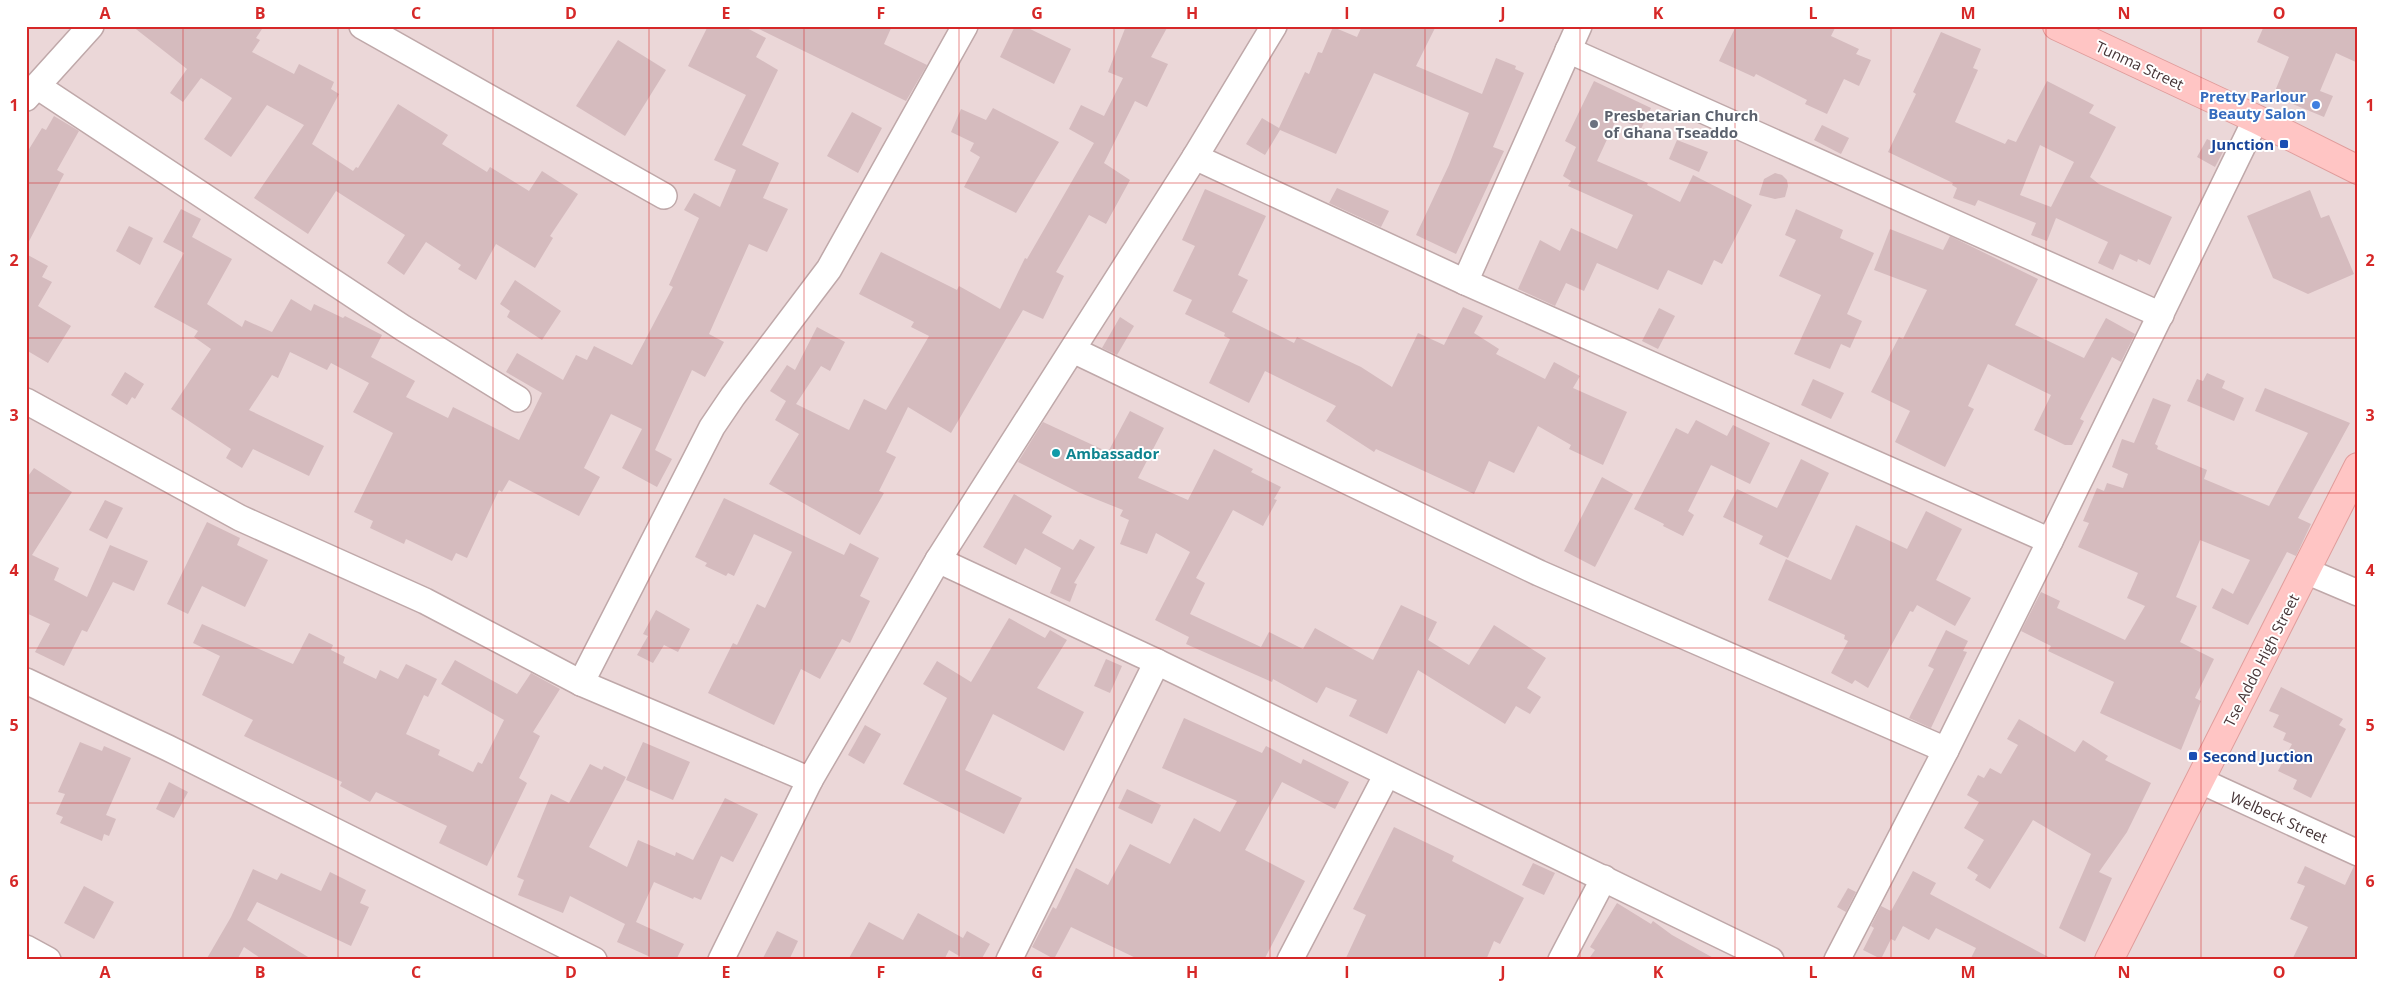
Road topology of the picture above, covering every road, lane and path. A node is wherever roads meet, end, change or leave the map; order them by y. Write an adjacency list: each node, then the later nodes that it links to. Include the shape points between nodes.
1 (91, 26): 8 (street)
2 (362, 26): 12 (street)
3 (965, 26): 25 (street, via 829,269 712,427)
4 (1274, 26): 10 (street)
5 (1579, 26): 7 (street)
6 (2057, 26): 9 (street, Tunma Street)
7 (1568, 50): 13 (street); 14 (street)
8 (32, 92): 16 (street)
9 (2256, 118): 11 (street, Tunma Street); 14 (street)
10 (1195, 157): 13 (street); 15 (street)
11 (2358, 170)
12 (664, 196)
13 (1466, 282): 19 (street)
14 (2161, 315): 19 (street)
15 (1073, 350): 20 (street); 26 (street, via 1539,573)
16 (518, 399)
17 (26, 401): 25 (street, via 240,518 425,601)
18 (2358, 467): 21 (street, Tse Addo High Street)
19 (2050, 541): 26 (street)
20 (938, 560): 23 (street); 28 (street)
21 (2306, 571): 22 (street); 29 (street, Tse Addo High Street)
22 (2358, 593)
23 (1157, 662): 27 (street); 36 (street)
24 (26, 681): 34 (street)
25 (581, 683): 28 (street)
26 (1946, 750): 40 (street)
27 (1387, 774): 31 (street); 37 (street)
28 (810, 780): 35 (street)
29 (2201, 781): 30 (street, Welbeck Street); 41 (street, Tse Addo High Street)
30 (2358, 853)
31 (1604, 878): 38 (street); 39 (street)
32 (26, 948): 33 (street)
33 (48, 960)
34 (594, 960)
35 (721, 960)
36 (1009, 960)
37 (1290, 960)
38 (1561, 960)
39 (1771, 960)
40 (1837, 960)
41 (2109, 960)

